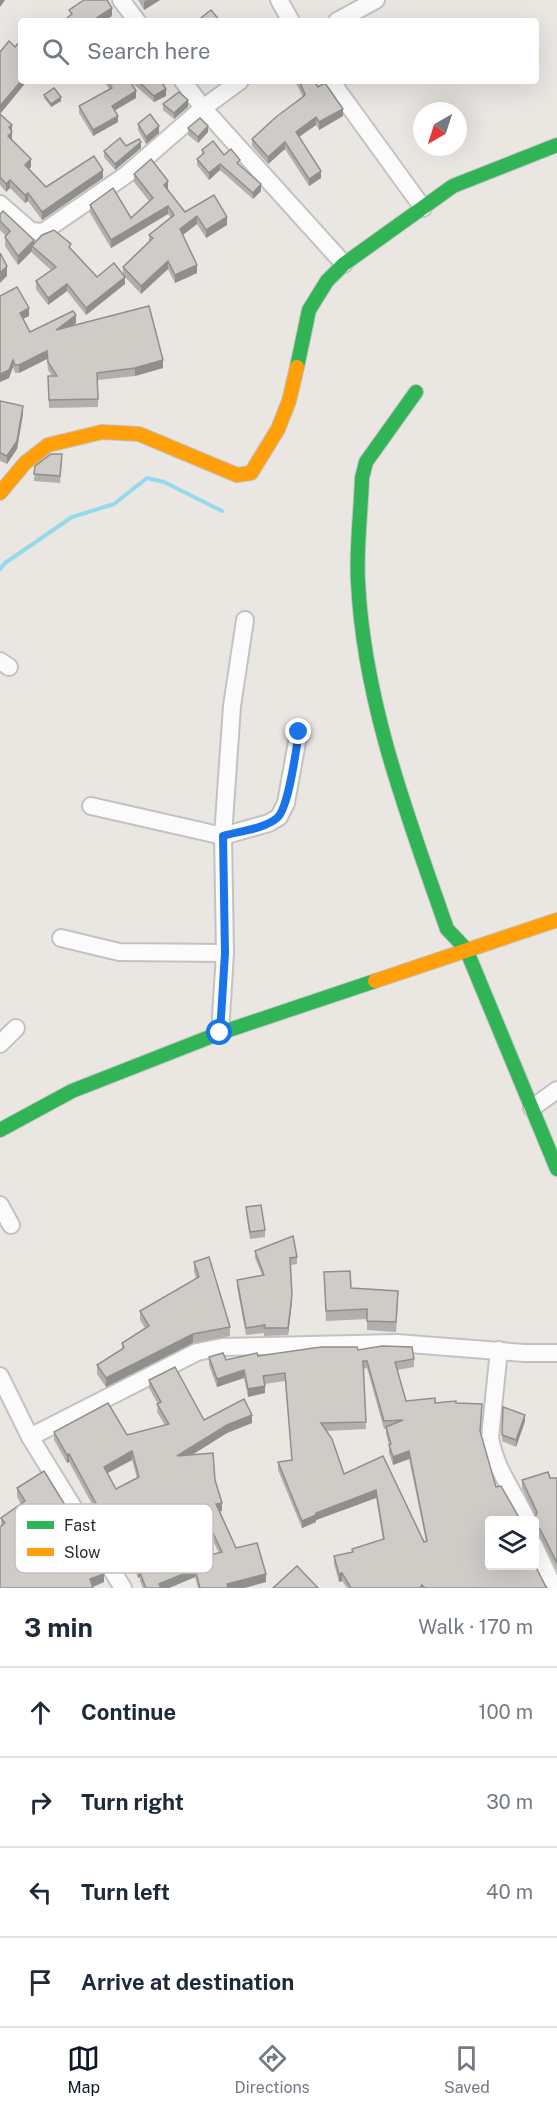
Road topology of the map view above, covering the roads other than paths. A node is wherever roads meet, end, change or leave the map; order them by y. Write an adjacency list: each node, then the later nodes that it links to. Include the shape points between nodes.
1 (121, 0): 4 (street)
2 (279, 0): 5 (street)
3 (376, 0): 6 (street)
4 (135, 18)
5 (289, 18)
6 (343, 18)
7 (185, 84): 10 (street)
8 (236, 84): 10 (street)
9 (333, 84): 13 (street)
10 (203, 108): 12 (street, via 126,175 44,232 31,231); 14 (street)
11 (557, 145): 13 (street, via 453,186)
12 (0, 204)
13 (423, 208): 14 (street)
14 (344, 264): 16 (street, via 327,281 309,310 289,401 278,429 251,473 237,475 139,434 102,432 48,445 25,463)
15 (416, 392): 23 (street, via 366,462 358,582 381,730 447,929)
16 (0, 493)
17 (245, 620): 20 (street, via 232,706)
18 (299, 732): 20 (street, via 286,803 279,817)
19 (91, 806): 20 (street)
20 (223, 836): 24 (street)
21 (557, 920): 23 (street)
22 (61, 938): 24 (street, via 119,952)
23 (466, 949): 26 (street); 29 (street)
24 (225, 953): 26 (street)
25 (16, 1028): 27 (street)
26 (220, 1033): 30 (street, via 72,1091)
27 (0, 1044)
28 (557, 1090): 29 (street)
29 (532, 1108): 31 (street)
30 (0, 1130)
31 (557, 1169)
32 (0, 1205): 33 (street)
33 (10, 1226)
34 (499, 1350): 35 (street); 37 (street, via 397,1343 222,1347 197,1352); 39 (street, via 490,1437 497,1464)
35 (557, 1353)
36 (0, 1376): 37 (street)
37 (30, 1437): 38 (street)
38 (71, 1504)
39 (524, 1516)
40 (539, 1556): 43 (street)
41 (114, 1573): 42 (street)
42 (123, 1588)
43 (554, 1588)

